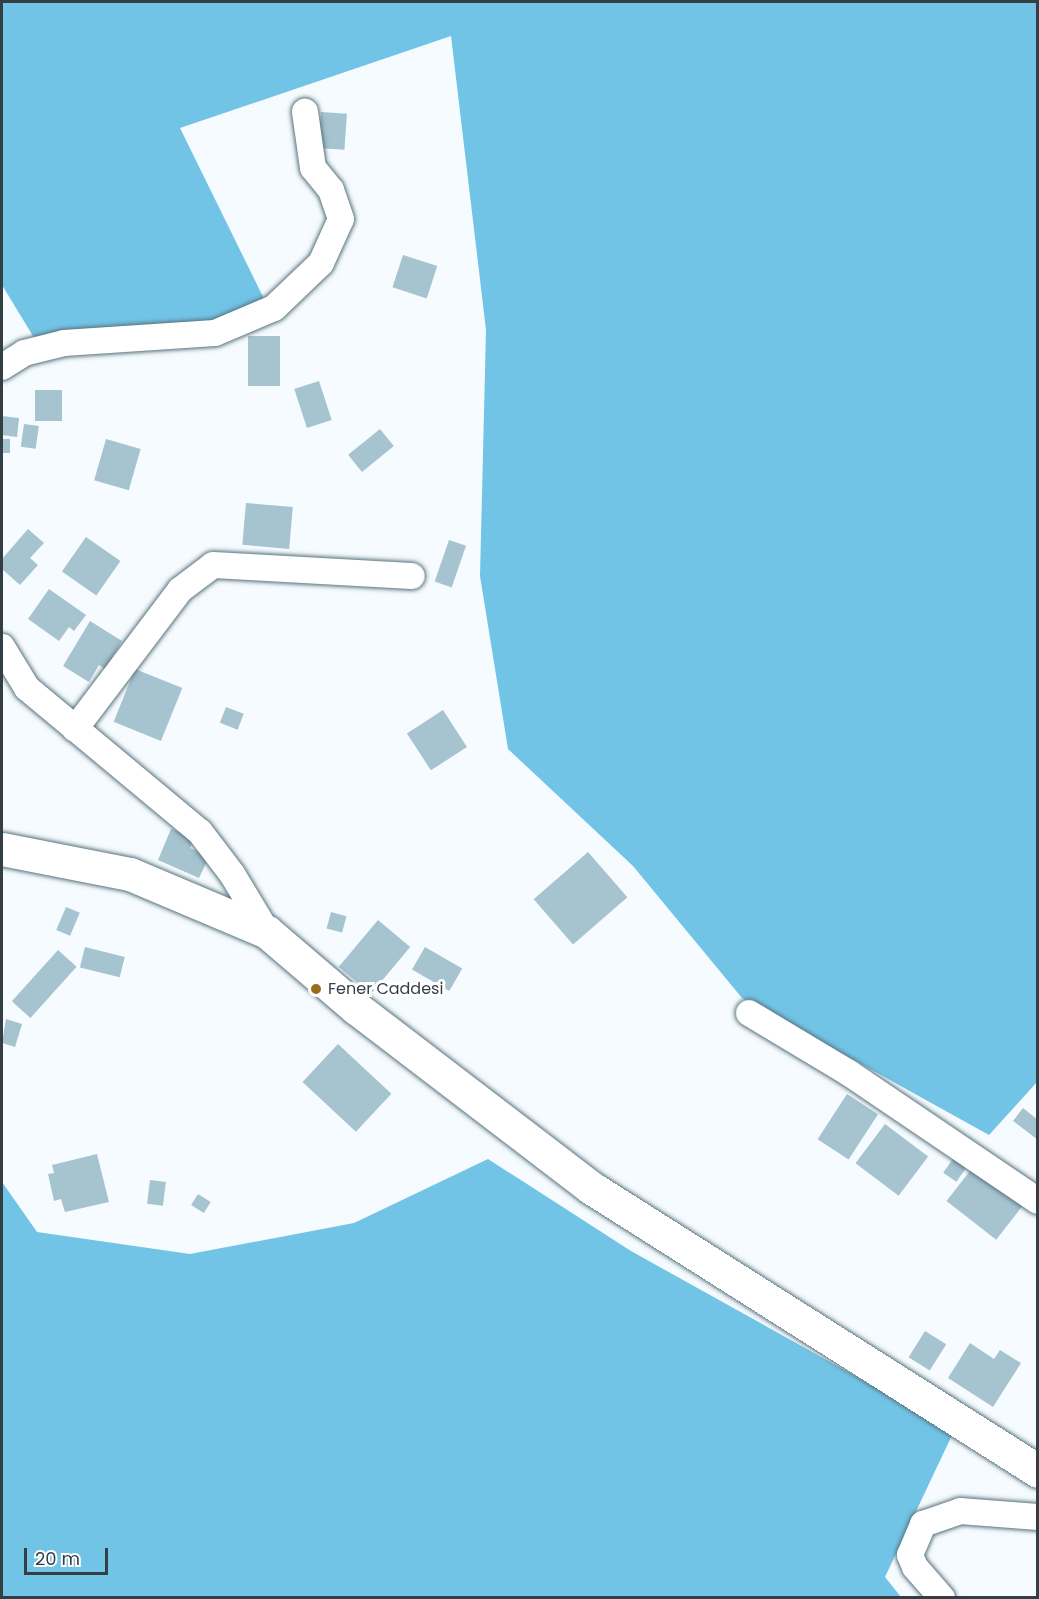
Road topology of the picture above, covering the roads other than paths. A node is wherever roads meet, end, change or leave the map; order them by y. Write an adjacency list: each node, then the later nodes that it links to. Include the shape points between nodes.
1 (305, 112): 2 (street, via 313,168 331,189 341,219 321,262 274,308 216,333 64,343 24,353)
2 (2, 367)
3 (412, 576): 5 (street, via 213,565 180,590)
4 (2, 647): 5 (street, via 27,688)
5 (75, 729): 7 (street, via 157,792 200,832 232,874)
6 (2, 849): 7 (street, via 130,874)
7 (267, 932): 10 (street, via 357,1008 591,1187)
8 (748, 1013): 9 (street, via 849,1073)
9 (1038, 1201)
10 (1038, 1470)
11 (1038, 1517): 12 (street, via 960,1511 923,1524 910,1555 915,1567)
12 (942, 1598)

